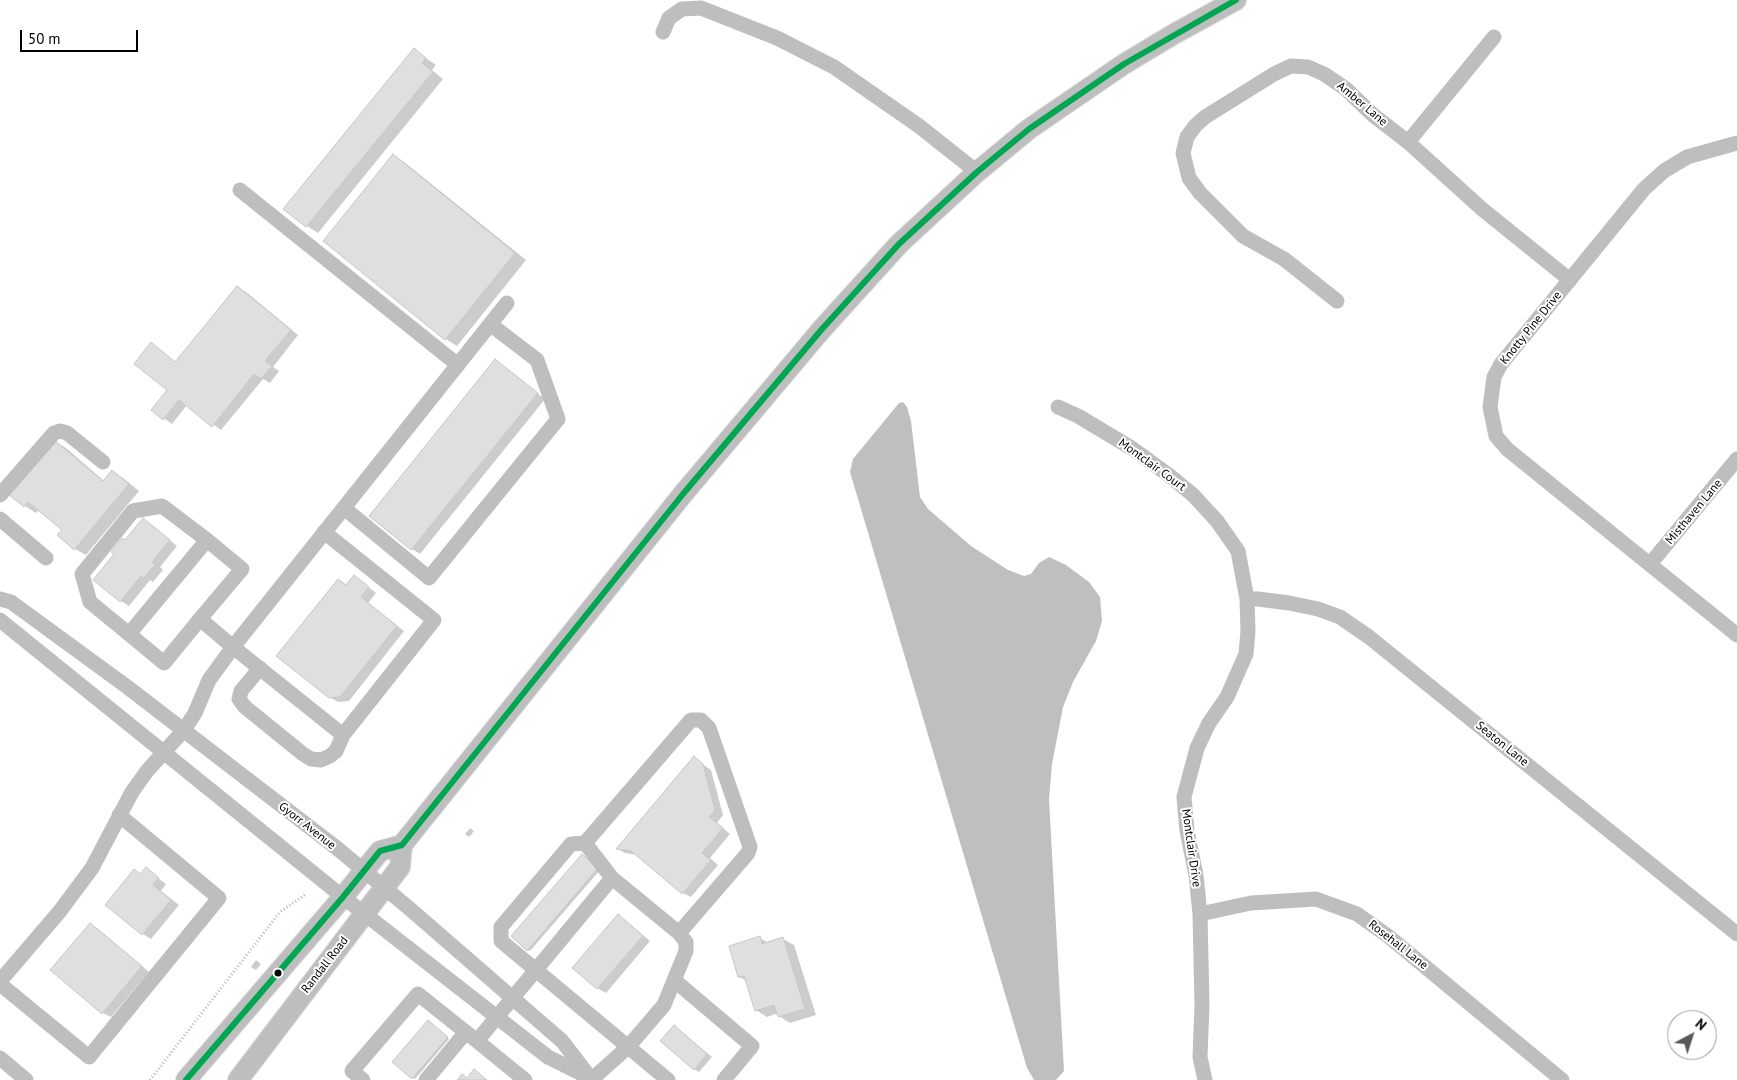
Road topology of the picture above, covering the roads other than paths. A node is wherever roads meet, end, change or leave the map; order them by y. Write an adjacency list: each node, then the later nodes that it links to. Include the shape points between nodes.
1 (1236, 0): 6 (main road, via 1093,84 1029,129)
2 (663, 32): 6 (street, via 670,18 682,9 701,8 777,38 834,67 919,126)
3 (1494, 37): 4 (street)
4 (1408, 142): 8 (street, Amber Lane, via 1482,209); 9 (street, Amber Lane, via 1324,74 1308,67 1291,66 1205,118 1187,137 1183,153 1189,178 1200,193 1243,236 1284,259)
5 (1737, 143): 8 (street, Knotty Pine Drive, via 1687,157 1664,171 1644,189)
6 (977, 172): 36 (main road, via 899,244 822,329 683,494)
7 (240, 190): 12 (street)
8 (1570, 280): 22 (street, Knotty Pine Drive, via 1501,364 1494,377 1490,407 1496,436 1507,449)
9 (1337, 301)
10 (508, 303): 11 (street)
11 (490, 324): 12 (street); 17 (street, via 537,360 558,419 430,578)
12 (458, 365): 17 (street)
13 (1058, 407): 24 (street, Montclair Court, via 1132,449 1193,495 1217,521 1238,552)
14 (1737, 460): 22 (street, Misthaven Lane)
15 (104, 462): 16 (street, via 60,431 54,433)
16 (0, 495)
17 (344, 508): 19 (street)
18 (0, 519): 21 (street)
19 (324, 532): 29 (street); 32 (street, via 434,620)
20 (207, 540): 25 (street, via 242,569); 27 (street); 27 (street, via 162,506 133,511 82,574 90,602)
21 (46, 558)
22 (1650, 564): 28 (street, Knotty Pine Drive)
23 (0, 599): 31 (street, Gyorr Avenue, via 11,602)
24 (1247, 599): 42 (street, Montclair Drive, via 1246,654 1227,697 1197,748 1184,797); 44 (street, Seaton Lane, via 1258,598 1318,609 1340,617 1362,632)
25 (200, 619): 27 (street, via 164,663); 29 (street)
26 (0, 620): 33 (street)
27 (129, 634)
28 (1737, 635)
29 (232, 647): 30 (street); 31 (street, via 209,680)
30 (260, 668): 32 (street); 32 (street, via 241,691 239,700 303,754 310,759 321,760 330,756 336,751)
31 (184, 730): 33 (street); 37 (street, Gyorr Avenue)
32 (343, 734)
33 (165, 752): 34 (street, via 147,771); 40 (street)
34 (119, 815): 47 (street, via 92,868); 47 (street, via 219,898 89,1057)
35 (585, 843): 38 (street); 43 (street, via 691,720 701,720 709,728 750,847); 45 (street, via 571,844 501,927 501,941)
36 (402, 845): 37 (main road, via 380,851); 39 (main road, Randall Road, via 400,867)
37 (364, 871): 39 (street, Gyorr Avenue); 40 (main road)
38 (612, 878): 43 (street); 45 (street)
39 (385, 888): 41 (main road, Randall Road); 48 (street, Gyorr Avenue)
40 (343, 897): 41 (street); 54 (main road)
41 (364, 913): 49 (street); 55 (main road, Randall Road)
42 (1200, 914): 62 (street, Montclair Drive, via 1200,1057); 63 (street, Rosehall Lane, via 1251,903 1316,899 1357,914)
43 (679, 933): 46 (street, via 686,942 686,951)
44 (1737, 934)
45 (535, 970): 48 (street); 51 (street)
46 (674, 980): 51 (street, via 664,1005); 61 (street, via 752,1046)
47 (0, 983)
48 (512, 998): 49 (street); 59 (street, Gyorr Avenue, via 562,1041)
49 (497, 1017): 50 (street); 59 (street, via 548,1057)
50 (472, 1036): 56 (street, via 418,994 352,1071); 57 (street); 58 (street)
51 (628, 1047): 59 (street); 60 (street)
52 (0, 1058): 53 (street)
53 (26, 1080)
54 (186, 1080)
55 (238, 1080)
56 (363, 1080)
57 (426, 1080)
58 (525, 1080)
59 (592, 1080)
60 (668, 1080)
61 (724, 1080)
62 (1205, 1080)
63 (1562, 1080)

